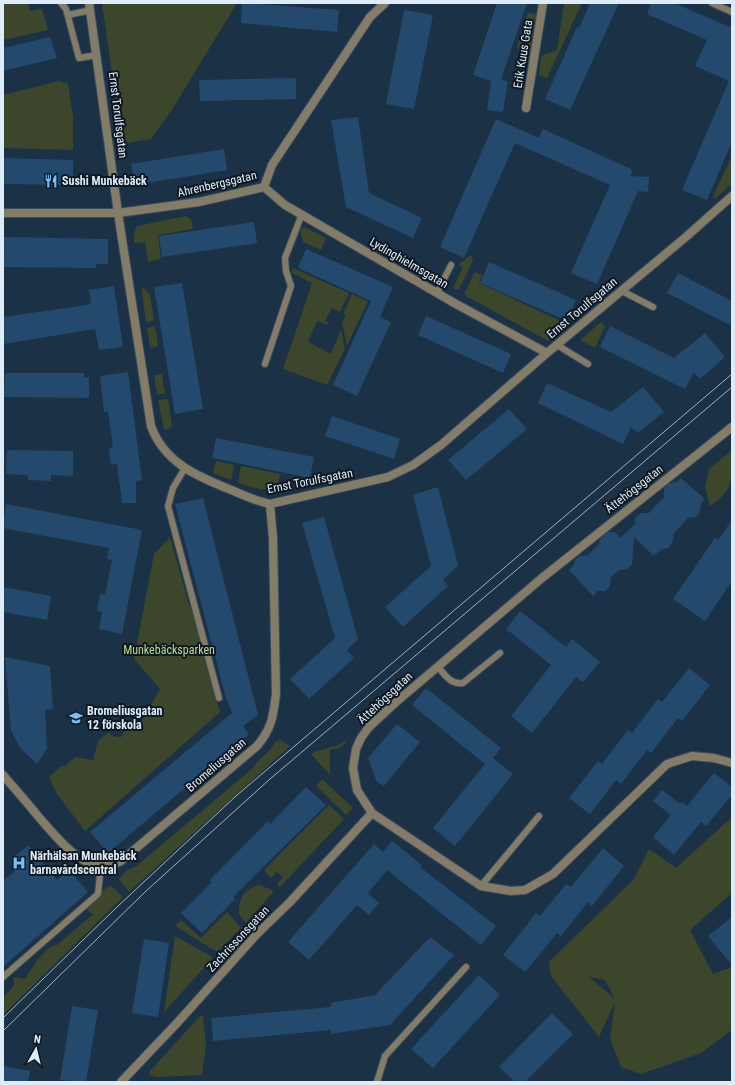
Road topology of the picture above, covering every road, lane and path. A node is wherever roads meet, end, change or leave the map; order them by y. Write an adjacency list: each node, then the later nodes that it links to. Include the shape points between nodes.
1 (61, 3): 7 (lane)
2 (385, 3): 10 (street, Ahrenbergsgatan, via 370,17 272,165)
3 (543, 3): 9 (street, Erik Kuus Gata)
4 (712, 3): 6 (lane)
5 (90, 6): 7 (lane); 8 (street, Ernst Torulfsgatan)
6 (732, 12)
7 (68, 15): 8 (lane, via 79,58)
8 (98, 55): 13 (street, Ernst Torulfsgatan)
9 (526, 108)
10 (264, 187): 13 (street, Ahrenbergsgatan, via 199,202); 14 (street, Lydinghielmsgatan, via 285,205)
11 (732, 196): 16 (street, Ernst Torulfsgatan)
12 (3, 212): 13 (street, Ahrenbergsgatan)
13 (118, 213): 24 (street, Ernst Torulfsgatan, via 151,426 164,450)
14 (302, 214): 17 (street, Lydinghielmsgatan); 21 (lane, via 285,258 290,286)
15 (451, 265): 17 (lane)
16 (622, 291): 18 (lane); 19 (street, Ernst Torulfsgatan)
17 (437, 292): 20 (street, Lydinghielmsgatan)
18 (652, 307)
19 (557, 345): 20 (street, Ernst Torulfsgatan); 22 (lane)
20 (547, 352): 25 (street, Ernst Torulfsgatan, via 441,445 413,465 388,477)
21 (265, 364)
22 (588, 364)
23 (732, 426): 27 (street, Ättehögsgatan, via 542,578)
24 (185, 468): 25 (street, Ernst Torulfsgatan, via 207,480); 28 (lane, via 173,488 168,506)
25 (270, 504): 33 (street, Bromeliusgatan, via 276,670 270,730 257,746 121,860 112,865)
26 (500, 652): 27 (lane, via 463,683 451,681)
27 (438, 667): 31 (street, Ättehögsgatan, via 369,727 358,743 354,758 355,781 357,790)
28 (219, 698)
29 (732, 763): 34 (street, Ättehögsgatan, via 692,756 667,764 552,874 525,890 511,891)
30 (4, 779): 33 (street, via 66,848 92,864)
31 (372, 813): 34 (street, Ättehögsgatan); 37 (street, Zachrissonsgatan)
32 (538, 816): 34 (lane)
33 (102, 865): 36 (lane, via 98,894)
34 (481, 886)
35 (466, 968): 38 (lane, via 385,1056)
36 (3, 977)
37 (121, 1082)
38 (377, 1082)

